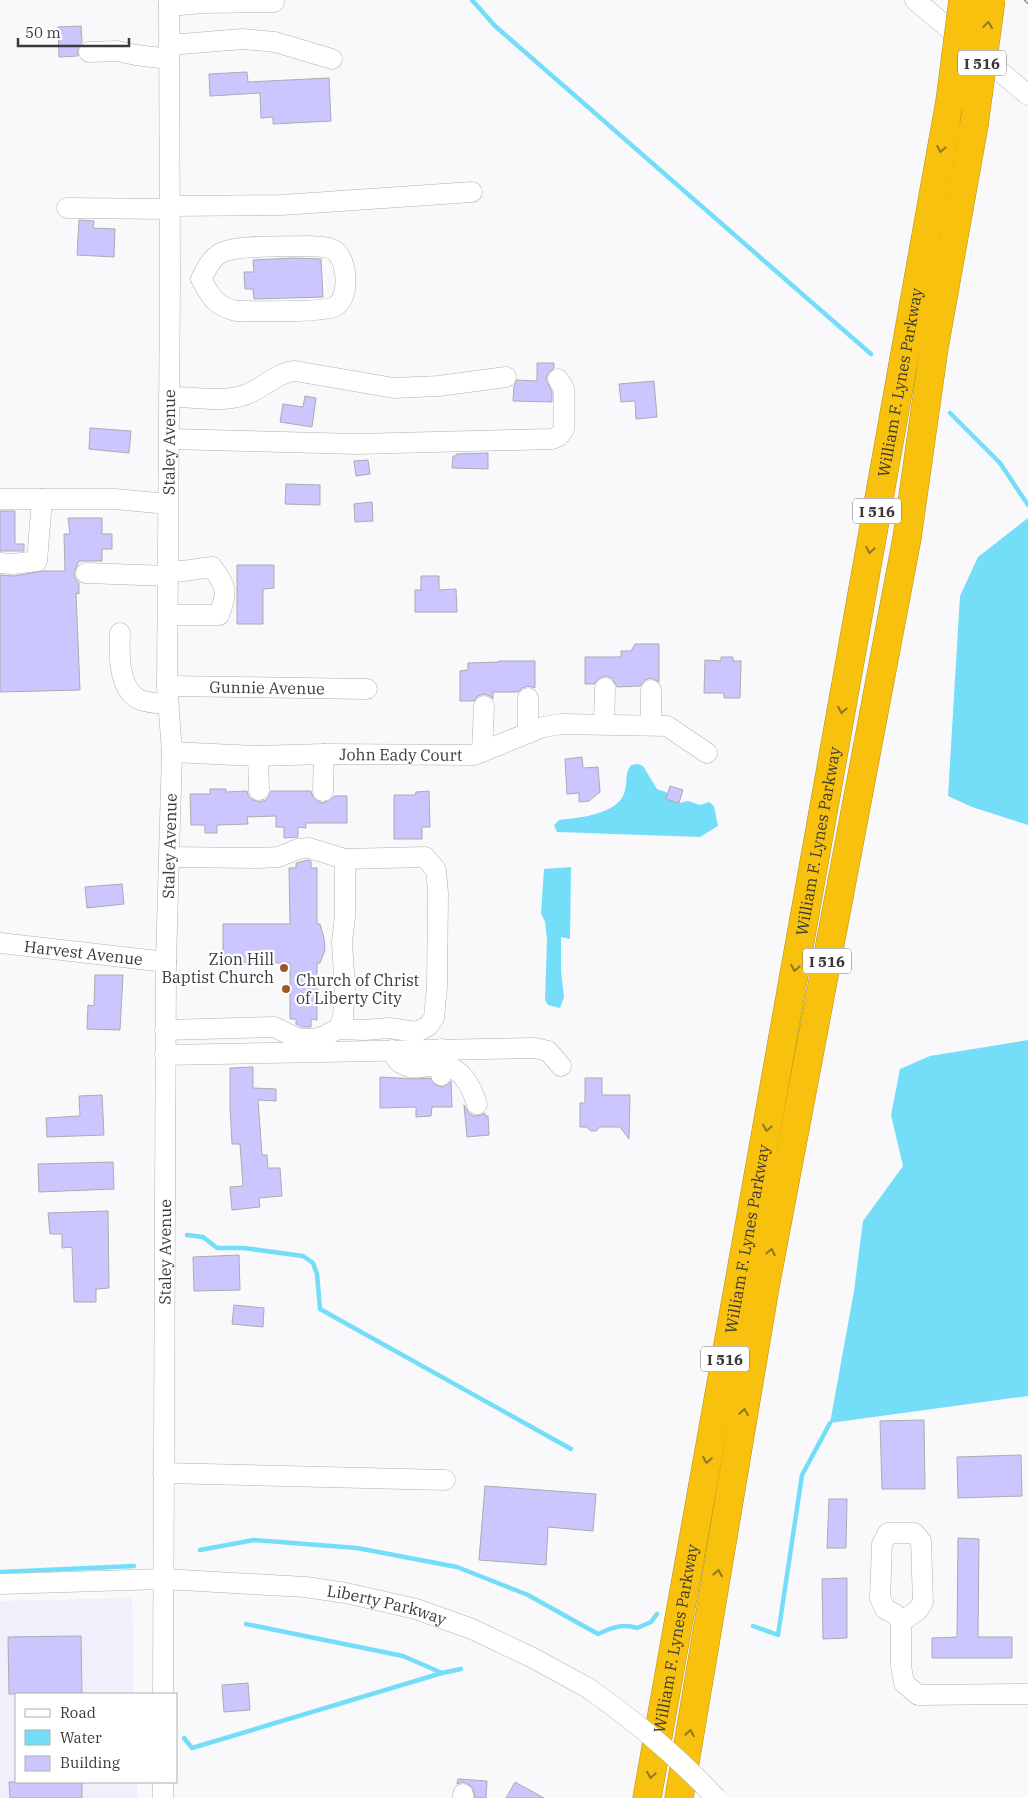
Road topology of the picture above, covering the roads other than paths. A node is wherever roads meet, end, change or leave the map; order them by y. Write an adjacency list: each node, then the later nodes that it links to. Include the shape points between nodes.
1 (915, 0): 9 (street)
2 (963, 0): 62 (highway, William F. Lynes Parkway / I 516, one-way to 62, bridge, via 950,101)
3 (991, 0): 63 (highway, William F. Lynes Parkway / I 516, one-way to 3, bridge, via 765,1287 907,538 934,348 974,125)
4 (274, 2): 5 (street)
5 (169, 3): 7 (street, Staley Avenue)
6 (88, 52): 7 (street, via 117,51 136,55)
7 (169, 52): 8 (street, via 243,39 275,42); 12 (street, Staley Avenue)
8 (332, 59)
9 (1028, 95)
10 (472, 192): 12 (street, via 282,205)
11 (67, 208): 12 (street, via 102,216)
12 (170, 208): 13 (street, Staley Avenue)
13 (170, 280): 14 (street); 17 (street, Staley Avenue)
14 (201, 280): 14 (street, via 218,304 236,311 328,309 335,307 345,292 345,272 340,256 324,247 230,250 214,259)
15 (506, 377): 17 (street, via 394,388 295,371 237,397)
16 (558, 379): 18 (street, via 564,389 564,429 552,439 357,444)
17 (169, 397): 18 (street, Staley Avenue)
18 (169, 438): 21 (street, Staley Avenue)
19 (0, 499): 20 (street)
20 (42, 499): 21 (street, via 115,499); 22 (street, via 37,561)
21 (168, 504): 24 (street, Staley Avenue)
22 (0, 563)
23 (86, 573): 24 (street)
24 (168, 573): 25 (street, Staley Avenue); 25 (street, via 212,567 223,582 226,597 219,615)
25 (168, 615): 30 (street, Staley Avenue)
26 (120, 633): 30 (street, Gunnie Avenue, via 122,678 129,690 138,699)
27 (605, 688): 33 (street)
28 (367, 689): 30 (street, Gunnie Avenue)
29 (651, 690): 34 (street)
30 (168, 695): 36 (street, Staley Avenue)
31 (528, 698): 35 (street)
32 (484, 706): 37 (street)
33 (604, 724): 34 (street, John Eady Court); 35 (street, John Eady Court, via 562,724)
34 (652, 725): 38 (street, John Eady Court, via 667,726)
35 (528, 733): 37 (street, John Eady Court)
36 (172, 752): 40 (street, John Eady Court); 43 (street, Staley Avenue)
37 (482, 752): 39 (street, John Eady Court, via 474,755)
38 (707, 752)
39 (324, 754): 40 (street, John Eady Court); 42 (street)
40 (258, 756): 41 (street)
41 (259, 790)
42 (323, 791)
43 (169, 857): 44 (street, via 278,857 309,848); 46 (street, Staley Avenue)
44 (344, 859): 47 (street, via 342,942 345,989 343,1018); 47 (street, via 425,857 436,870 437,987 434,1018 417,1032 389,1028)
45 (0, 943): 46 (street, Harvest Avenue)
46 (166, 962): 48 (street, Staley Avenue)
47 (338, 1029): 48 (street, via 312,1039 298,1039 274,1027)
48 (165, 1030): 49 (street, Staley Avenue)
49 (165, 1055): 50 (street, via 392,1050); 53 (street, Staley Avenue)
50 (441, 1063): 51 (street, via 535,1048 548,1051); 52 (street, via 454,1067 472,1087)
51 (561, 1066)
52 (477, 1104)
53 (163, 1473): 54 (street); 55 (street, Staley Avenue)
54 (445, 1480)
55 (162, 1579): 56 (street, Liberty Parkway); 58 (street, Staley Avenue); 64 (street, Liberty Parkway, bridge, via 305,1587 346,1593 416,1609 472,1629 588,1688 666,1750)
56 (0, 1584)
57 (901, 1622): 59 (street, via 904,1683 918,1695)
58 (163, 1693)
59 (1028, 1694)
60 (163, 1783): 61 (street)
61 (163, 1798)
62 (647, 1798)
63 (679, 1798)
64 (716, 1798)

